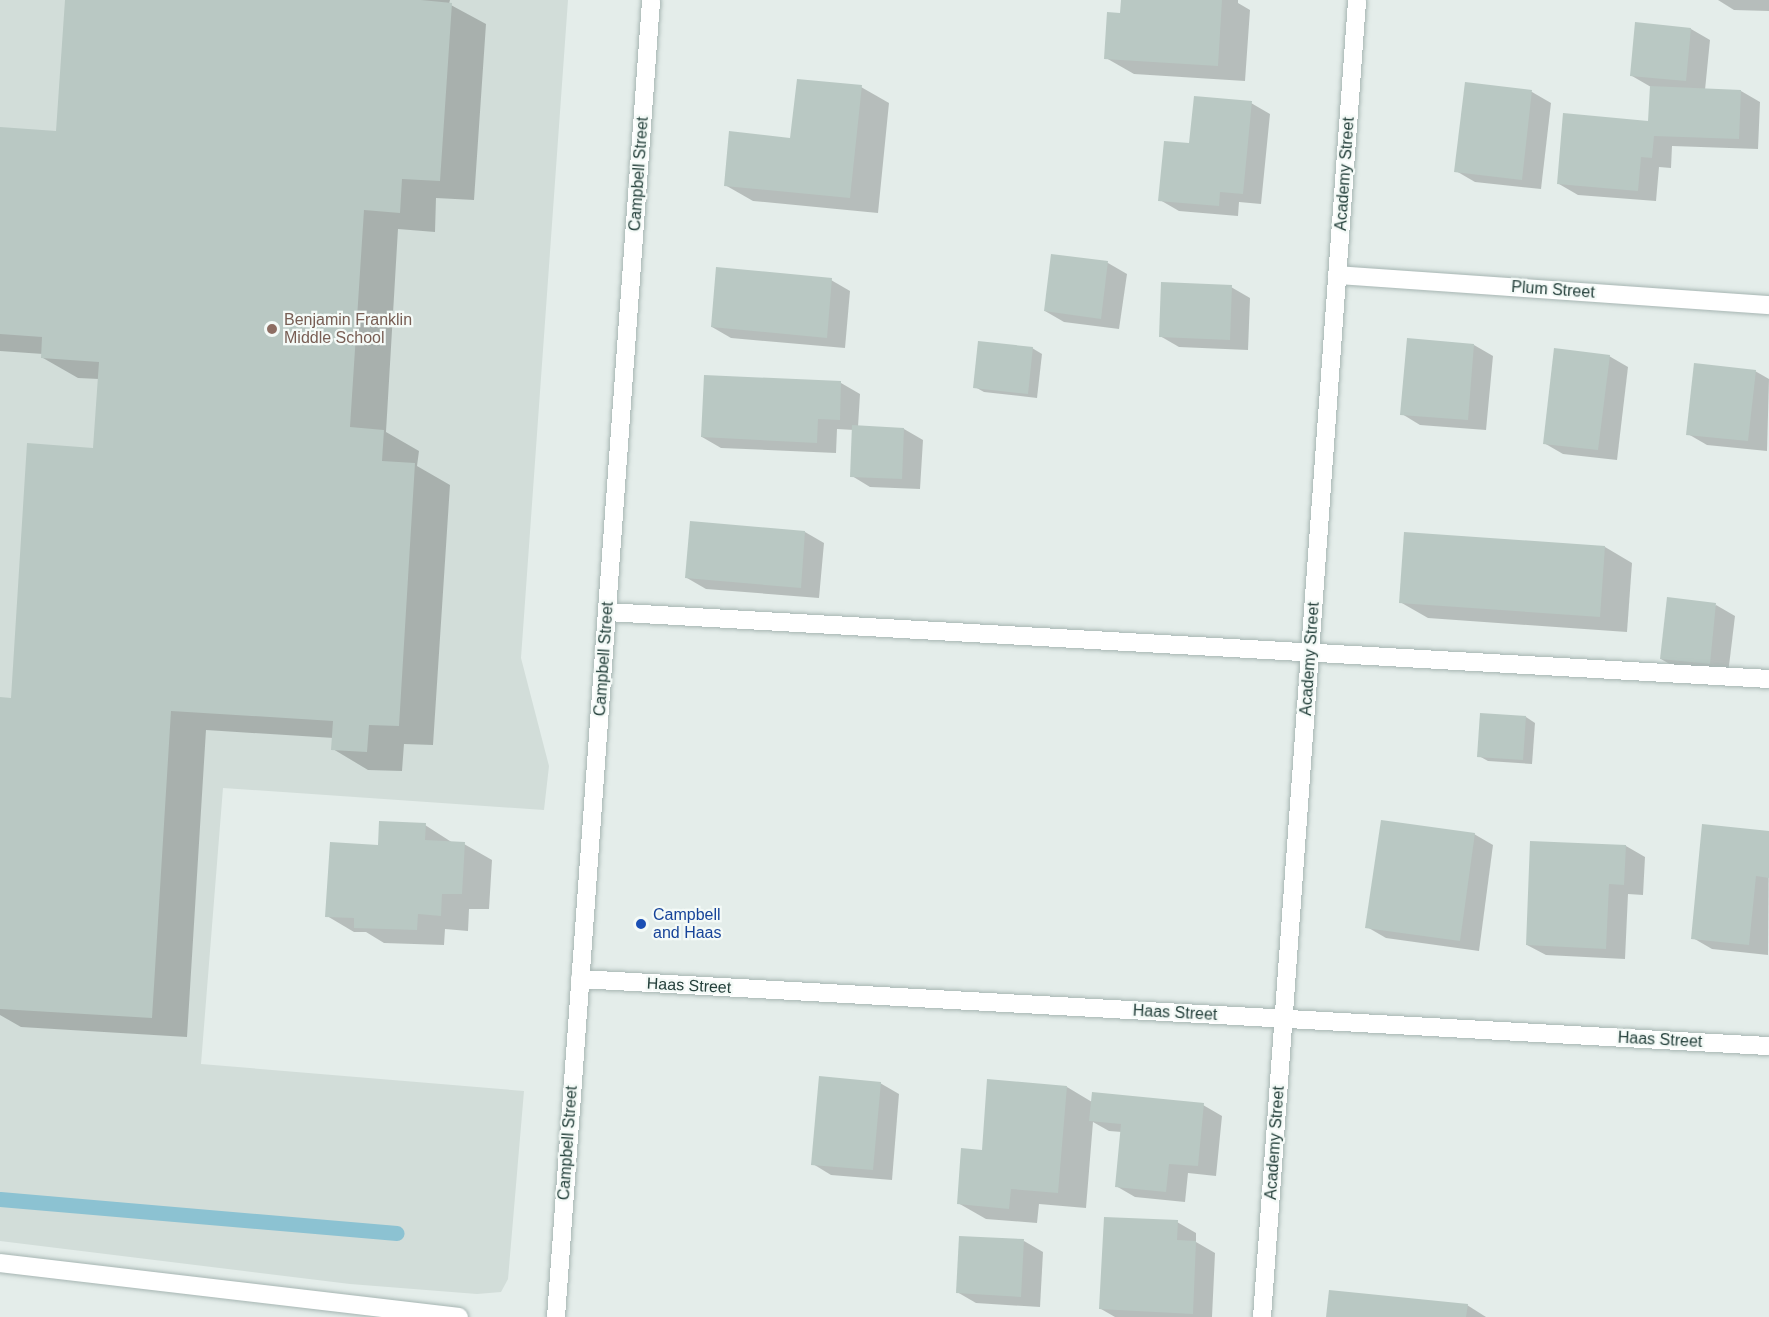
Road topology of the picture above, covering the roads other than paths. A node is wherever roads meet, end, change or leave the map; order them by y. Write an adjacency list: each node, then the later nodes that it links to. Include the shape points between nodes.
1 (651, 0): 5 (street, Campbell Street)
2 (1357, 0): 3 (street, Academy Street)
3 (1337, 275): 4 (street, Plum Street); 6 (street, Academy Street)
4 (1769, 305)
5 (607, 612): 6 (street); 8 (street, Campbell Street)
6 (1310, 653): 7 (street); 9 (street, Academy Street)
7 (1769, 679)
8 (580, 979): 9 (street, Haas Street); 13 (street, Campbell Street)
9 (1284, 1019): 10 (street, Haas Street); 14 (street, Academy Street)
10 (1769, 1046)
11 (0, 1263): 12 (street)
12 (459, 1317)
13 (556, 1317)
14 (1262, 1317)

